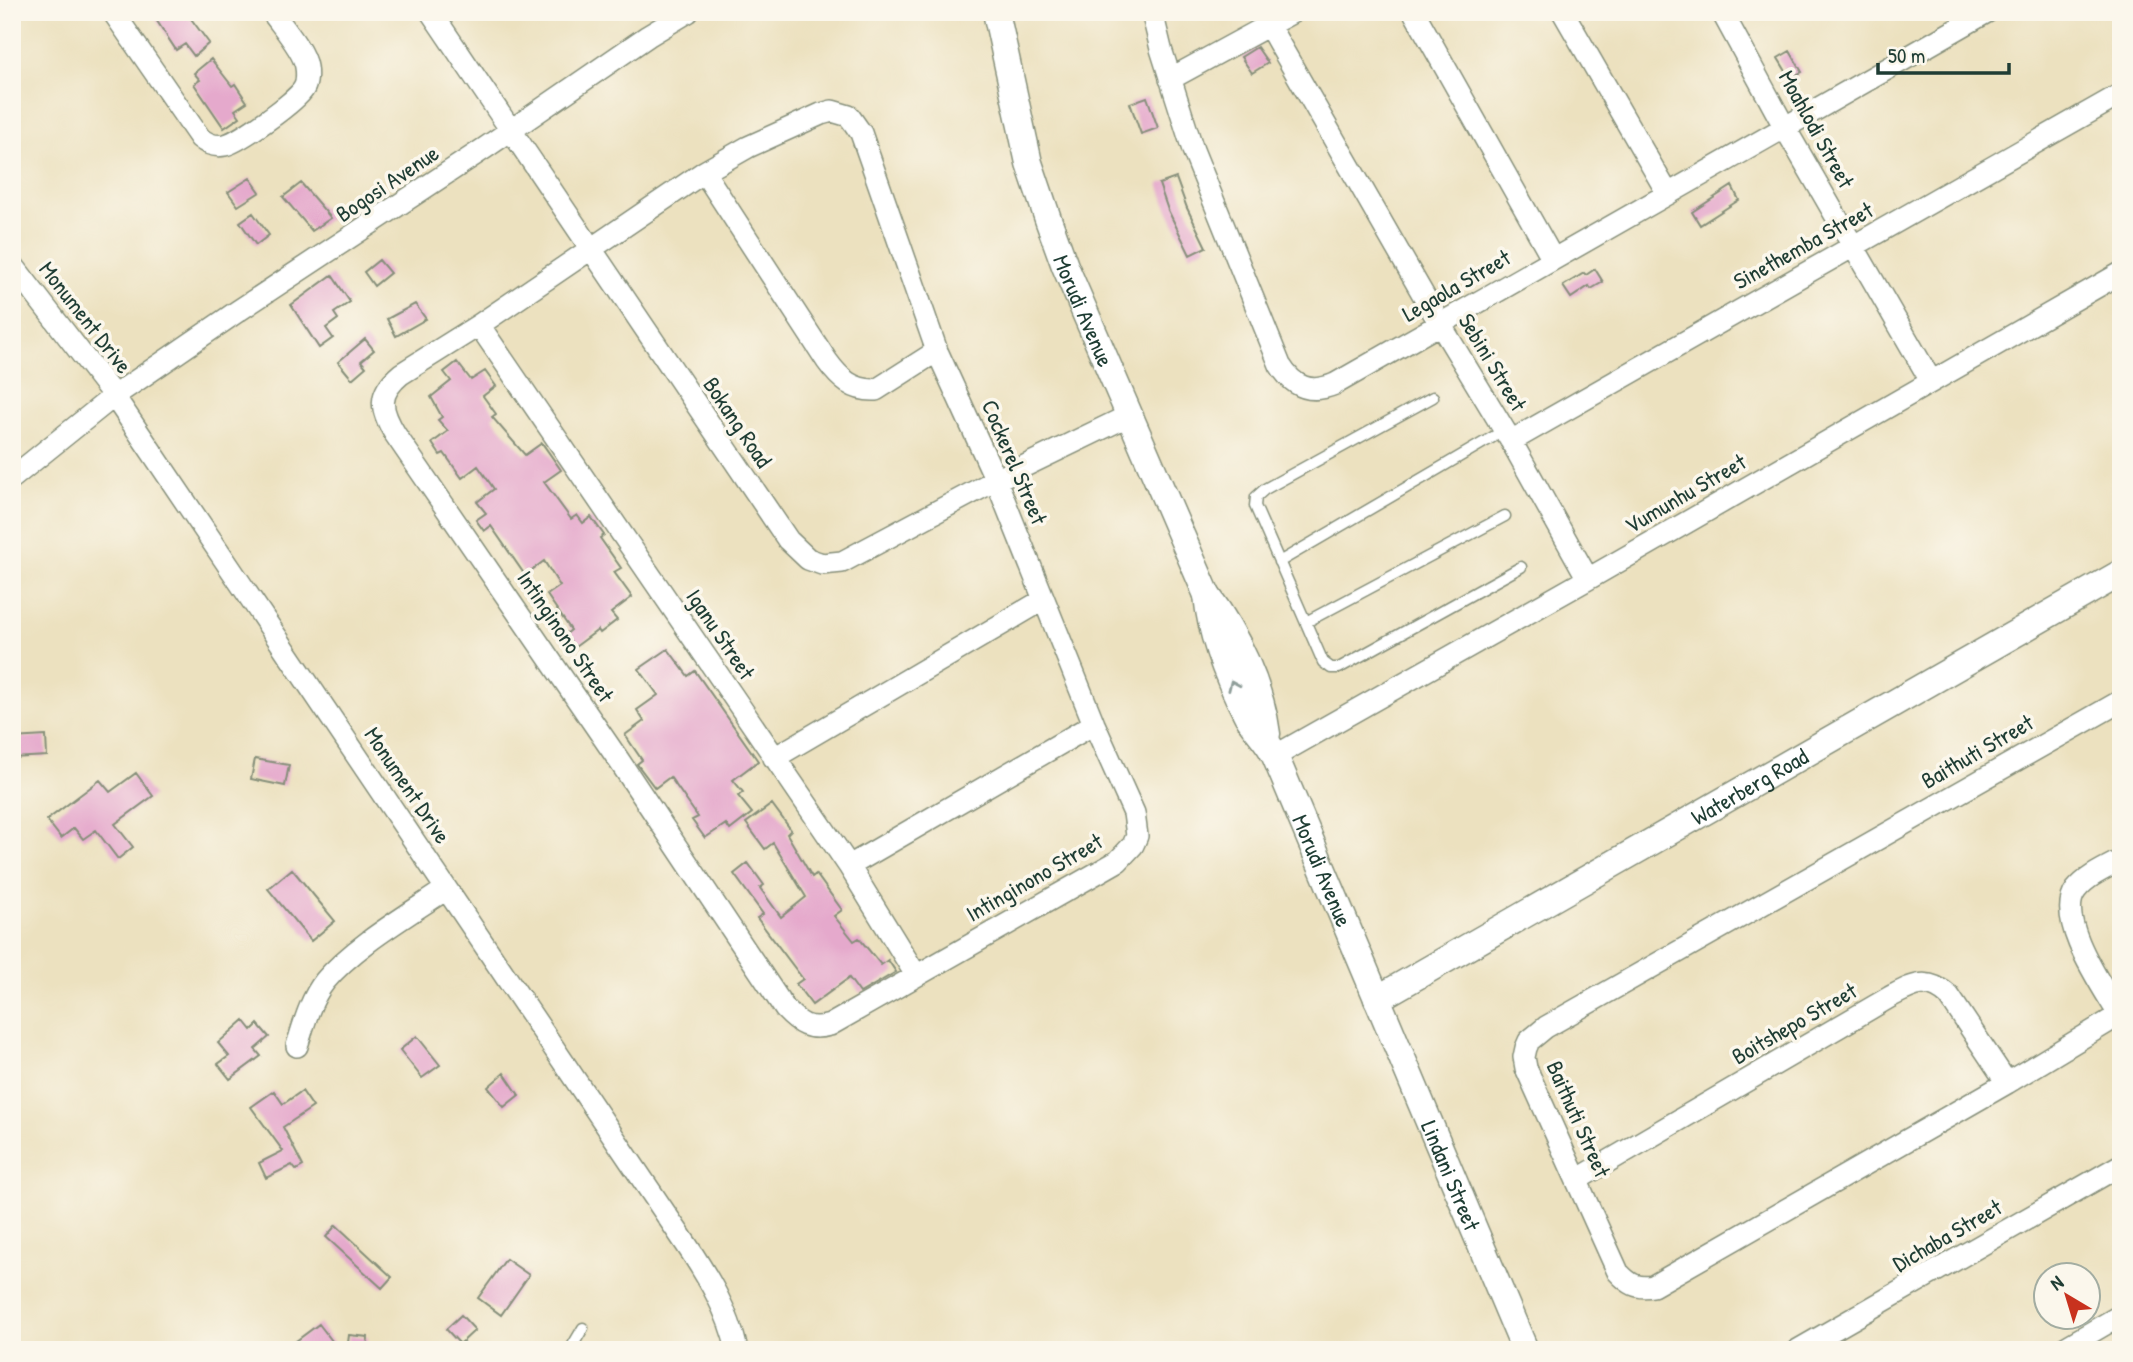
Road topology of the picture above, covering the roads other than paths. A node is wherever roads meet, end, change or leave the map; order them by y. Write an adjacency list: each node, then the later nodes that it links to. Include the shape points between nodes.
1 (113, 12): 2 (street, via 200,138 220,146 250,132 304,88 304,59)
2 (272, 12)
3 (431, 12): 17 (street, Bokang Road)
4 (688, 12): 17 (street, Bogosi Avenue)
5 (996, 12): 31 (street, Morudi Avenue, via 1016,109 1042,200 1065,266)
6 (1152, 12): 13 (street, Legaola Street)
7 (1293, 12): 12 (street)
8 (1414, 12): 22 (street)
9 (1563, 12): 19 (street)
10 (1722, 12): 16 (street, Moahlodi Street)
11 (1987, 12): 16 (street, Legaola Street)
12 (1269, 26): 13 (street); 25 (street, Sebini Street)
13 (1170, 79): 25 (street, Legaola Street, via 1193,150 1269,340 1292,382 1303,388 1324,389)
14 (2121, 94): 20 (street, Sinethemba Street)
15 (841, 112): 18 (street, Intinginono Street, via 821,114); 27 (street, Cockerel Street, via 861,133)
16 (1785, 128): 19 (street, Legaola Street); 20 (street, Moahlodi Street)
17 (510, 130): 21 (street, Bokang Road); 29 (street, Bogosi Avenue)
18 (704, 172): 21 (street, Intinginono Street); 27 (street, via 827,361 847,383 876,390)
19 (1668, 194): 22 (street, Legaola Street)
20 (1854, 247): 28 (street, Moahlodi Street); 32 (street, Sinethemba Street)
21 (590, 249): 26 (street, Intinginono Street); 34 (street, Bokang Road, via 788,540 808,559 822,564 842,562)
22 (1553, 259): 25 (street, Legaola Street)
23 (12, 264): 29 (street, Monument Drive)
24 (2121, 273): 28 (street, Vumunhu Street)
25 (1440, 324): 32 (street, Sebini Street)
26 (479, 325): 45 (street, Iganu Street); 50 (street, Intinginono Street, via 391,382 383,410 395,434 794,1019 810,1028 830,1025)
27 (937, 351): 34 (street, Cockerel Street)
28 (1931, 381): 39 (street, Vumunhu Street)
29 (114, 396): 33 (street, Bogosi Avenue); 49 (street, Monument Drive)
30 (1433, 397): 36 (lane, via 1256,497 1255,506)
31 (1130, 415): 34 (street, Bokang Road); 44 (street, Morudi Avenue, via 1207,595 1210,624 1228,672 1248,718)
32 (1508, 436): 36 (lane); 39 (street, Sebini Street)
33 (12, 478)
34 (996, 480): 40 (street, Cockerel Street)
35 (1505, 516): 41 (lane)
36 (1279, 562): 41 (lane)
37 (1521, 568): 41 (lane, via 1339,668 1324,662)
38 (2121, 573): 51 (street, Waterberg Road)
39 (1588, 579): 44 (street, Vumunhu Street)
40 (1043, 600): 43 (street, Cockerel Street); 45 (street)
41 (1306, 622)
42 (2121, 701): 56 (street, Baithuti Street, via 1537,1034 1526,1048 1526,1068)
43 (1094, 724): 46 (street, Cockerel Street, via 1134,813); 48 (street)
44 (1271, 749): 51 (street, Morudi Avenue)
45 (774, 758): 48 (street, Iganu Street)
46 (1137, 836): 50 (street, Intinginono Street, via 1118,861)
47 (2121, 860): 52 (street, via 2085,881 2069,909 2075,936)
48 (849, 866): 50 (street, Iganu Street)
49 (446, 888): 53 (street, via 324,982); 60 (street, Monument Drive, via 702,1269 732,1328)
50 (916, 975)
51 (1377, 999): 61 (street, Lindani Street)
52 (2120, 1015): 54 (street, Baithuti Street)
53 (297, 1046)
54 (2007, 1083): 56 (street, Boitshepo Street, via 1949,996 1921,983); 56 (street, Baithuti Street, via 1653,1286 1634,1286 1618,1272)
55 (2121, 1164): 62 (street, Dichaba Street)
56 (1578, 1179)
57 (2121, 1315): 63 (street)
58 (583, 1328): 59 (lane)
59 (569, 1350)
60 (737, 1350)
61 (1525, 1350)
62 (1798, 1350)
63 (2061, 1350)

